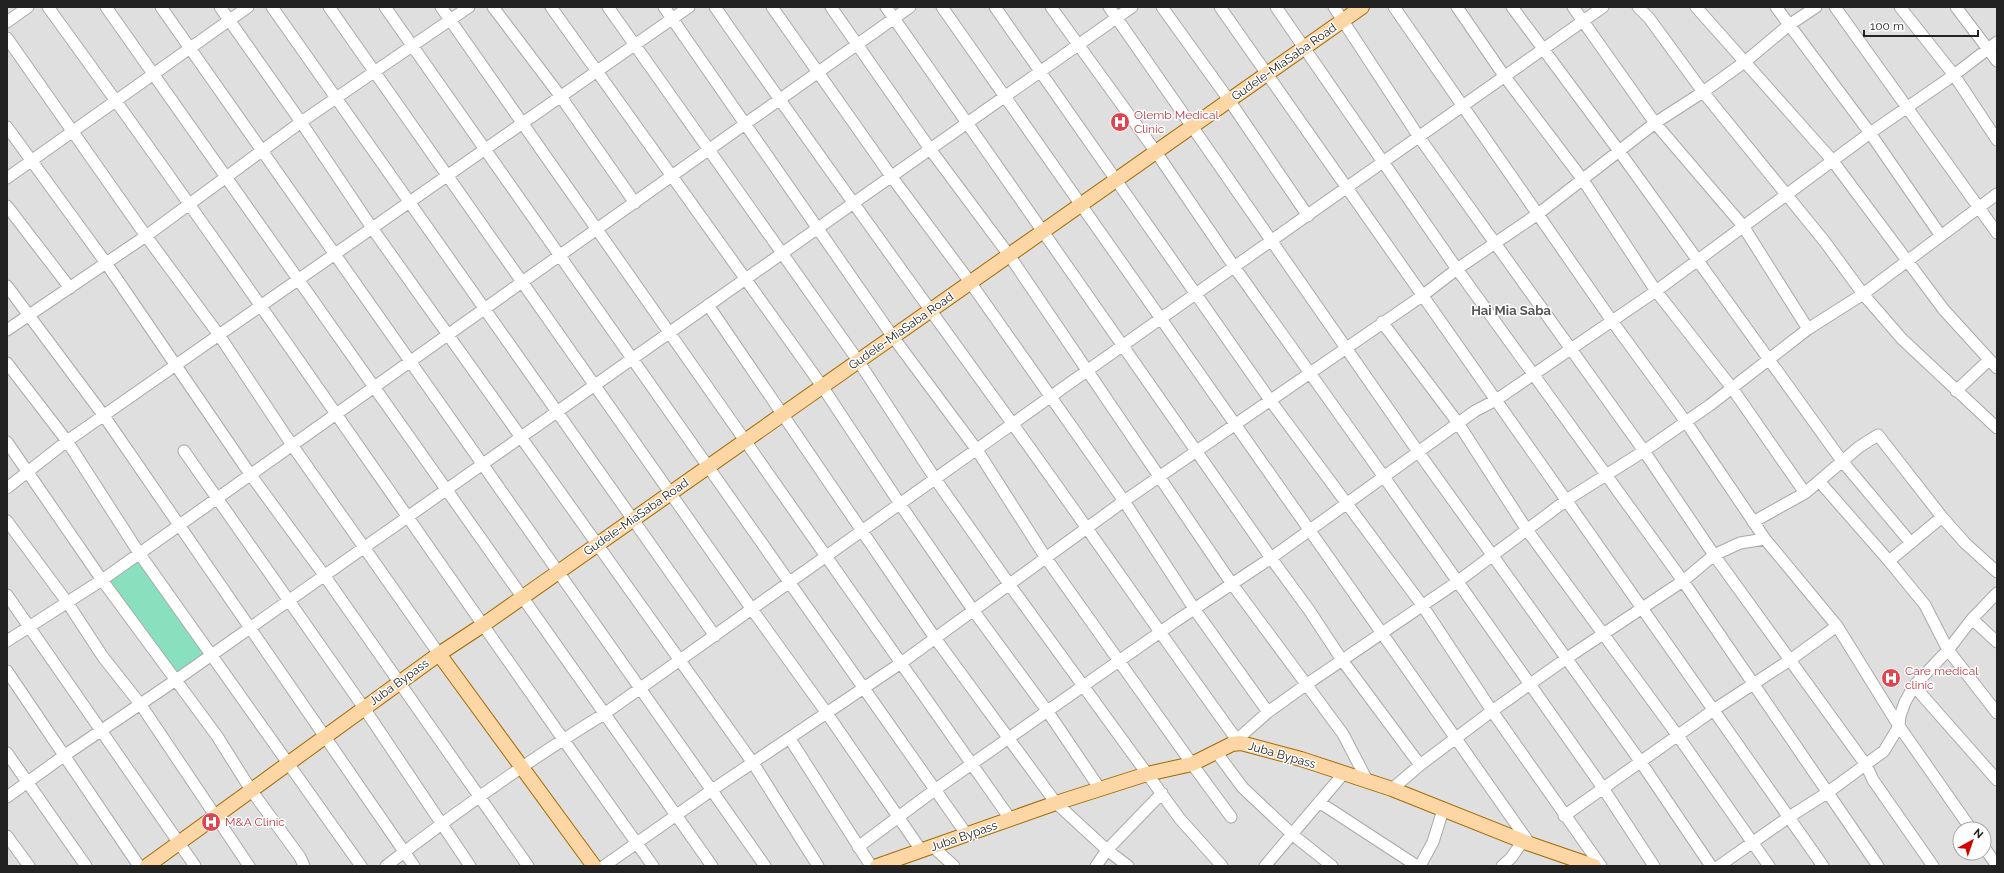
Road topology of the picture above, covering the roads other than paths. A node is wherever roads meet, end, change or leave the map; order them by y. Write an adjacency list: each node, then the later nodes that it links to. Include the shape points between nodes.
1 (28, 7): 50 (street)
2 (48, 7): 79 (street)
3 (106, 7): 70 (street)
4 (161, 7): 59 (street)
5 (220, 7): 48 (street)
6 (248, 7): 48 (street)
7 (272, 7): 76 (street)
8 (328, 7): 66 (street)
9 (385, 7): 57 (street)
10 (441, 7): 46 (street)
11 (469, 7): 46 (street)
12 (493, 7): 75 (street)
13 (551, 7): 65 (street)
14 (608, 7): 58 (street)
15 (664, 7): 47 (street)
16 (689, 7): 47 (street)
17 (715, 7): 77 (street)
18 (772, 7): 68 (street)
19 (831, 7): 55 (street)
20 (886, 7): 44 (street)
21 (910, 7): 44 (street)
22 (942, 7): 74 (street)
23 (995, 7): 67 (street)
24 (1051, 7): 56 (street)
25 (1109, 7): 45 (street)
26 (1132, 7): 45 (street)
27 (1162, 7): 78 (street)
28 (1220, 7): 69 (street)
29 (1276, 7): 61 (street)
30 (1334, 7): 49 (street)
31 (1362, 7): 49 (main road, Gudele-MiaSaba Road)
32 (1394, 7): 80 (street)
33 (1457, 7): 72 (street)
34 (1512, 7): 62 (street)
35 (1573, 7): 51 (street)
36 (1603, 7): 51 (street)
37 (1638, 7): 73 (street, via 1649,18)
38 (1696, 7): 63 (street)
39 (1776, 7): 52 (street)
40 (1816, 7): 52 (street)
41 (1835, 7): 81 (street)
42 (1900, 7): 71 (street)
43 (1956, 7): 60 (street)
44 (894, 18): 55 (street); 83 (street)
45 (1117, 18): 56 (street); 87 (street)
46 (450, 19): 57 (street); 84 (street)
47 (673, 19): 58 (street); 86 (street)
48 (229, 20): 59 (street); 82 (street)
49 (1343, 20): 61 (main road, Gudele-MiaSaba Road); 91 (street)
50 (7, 22)
51 (1583, 22): 62 (street); 85 (street)
52 (1789, 25): 63 (street); 90 (street)
53 (7, 38): 89 (street)
54 (1997, 42): 60 (street)
55 (858, 44): 68 (street); 93 (street)
56 (1078, 44): 67 (street); 98 (street)
57 (412, 45): 66 (street); 94 (street)
58 (635, 45): 65 (street); 96 (street)
59 (190, 48): 70 (street); 95 (street)
60 (1988, 48): 64 (street); 71 (street)
61 (1303, 49): 69 (main road, Gudele-MiaSaba Road); 101 (street)
62 (1544, 49): 72 (street); 97 (street)
63 (1746, 61): 73 (street); 100 (street)
64 (1997, 61)
65 (597, 71): 75 (street); 103 (street)
66 (375, 72): 76 (street); 102 (street)
67 (1039, 72): 74 (street); 107 (street)
68 (818, 73): 77 (street); 104 (street)
69 (1267, 74): 78 (main road, Gudele-MiaSaba Road); 109 (street)
70 (154, 75): 79 (street); 106 (street)
71 (1954, 75): 81 (street); 92 (street)
72 (1505, 77): 80 (street); 108 (street)
73 (1703, 92): 85 (street); 110 (street)
74 (1004, 96): 83 (street); 116 (street)
75 (561, 97): 84 (street); 113 (street)
76 (337, 99): 82 (street); 112 (street)
77 (779, 100): 86 (street); 114 (street)
78 (1229, 100): 87 (main road, Gudele-MiaSaba Road); 120 (street)
79 (116, 101): 89 (street); 115 (street)
80 (1463, 106): 91 (street); 119 (street)
81 (1907, 106): 90 (street); 118 (street)
82 (301, 122): 95 (street); 122 (street)
83 (968, 122): 93 (street); 125 (street)
84 (523, 123): 94 (street); 124 (street)
85 (1655, 123): 97 (street); 121 (street)
86 (745, 125): 96 (street); 123 (street)
87 (1193, 126): 98 (main road, Gudele-MiaSaba Road); 129 (street)
88 (7, 127): 99 (street)
89 (72, 131): 99 (street); 127 (street)
90 (1870, 132): 100 (street); 128 (street)
91 (1420, 137): 101 (street); 130 (street)
92 (1997, 140)
93 (930, 149): 104 (street); 133 (street)
94 (485, 150): 102 (street); 134 (street)
95 (263, 151): 106 (street); 131 (street)
96 (708, 151): 103 (street); 132 (street)
97 (1619, 151): 108 (street); 135 (street)
98 (1156, 152): 107 (main road, Gudele-MiaSaba Road); 138 (street)
99 (30, 160): 105 (street); 137 (street)
100 (1832, 160): 110 (street); 136 (street)
101 (1384, 163): 109 (street); 139 (street)
102 (447, 176): 112 (street); 143 (street)
103 (672, 176): 113 (street); 140 (street)
104 (891, 176): 114 (street); 142 (street)
105 (7, 178)
106 (226, 178): 115 (street); 141 (street)
107 (1117, 179): 116 (main road, Gudele-MiaSaba Road); 147 (street)
108 (1583, 180): 119 (street); 146 (street)
109 (1347, 189): 120 (street); 149 (street)
110 (1786, 194): 121 (street); 148 (street)
111 (1997, 194): 118 (street)
112 (410, 202): 122 (street); 152 (street)
113 (635, 203): 124 (street)
114 (852, 204): 123 (street); 153 (street)
115 (189, 205): 127 (street); 151 (street)
116 (1080, 205): 125 (main road, Gudele-MiaSaba Road); 155 (street)
117 (7, 206): 145 (street)
118 (1978, 206): 126 (street); 128 (street)
119 (1538, 214): 130 (street); 156 (street)
120 (1308, 216): 129 (street)
121 (1743, 226): 135 (street); 158 (street)
122 (372, 228): 131 (street); 162 (street)
123 (818, 228): 132 (street); 163 (street)
124 (597, 230): 134 (street); 160 (street)
125 (1043, 231): 133 (main road, Gudele-MiaSaba Road); 164 (street)
126 (1997, 234)
127 (146, 236): 137 (street); 161 (street)
128 (1941, 236): 136 (street)
129 (1271, 242): 138 (street); 165 (street)
130 (1494, 243): 139 (street); 166 (street)
131 (335, 254): 141 (street); 169 (street)
132 (781, 254): 140 (street); 170 (street)
133 (1009, 255): 142 (main road, Gudele-MiaSaba Road); 174 (street)
134 (560, 256): 143 (street); 167 (street)
135 (1697, 259): 146 (street); 168 (street)
136 (1906, 261): 148 (street); 172 (street, via 1944,310)
137 (106, 263): 145 (street); 173 (street)
138 (1235, 268): 147 (street); 175 (street)
139 (1457, 269): 149 (street); 176 (street)
140 (746, 278): 150 (street); 178 (street)
141 (298, 280): 151 (street); 179 (street)
142 (970, 282): 153 (main road, Gudele-MiaSaba Road); 182 (street)
143 (522, 283): 152 (street); 177 (street)
144 (7, 286): 154 (street)
145 (70, 288): 154 (street)
146 (1656, 291): 156 (street); 180 (street)
147 (1197, 294): 155 (street); 183 (street)
148 (1863, 294): 158 (street); 181 (street, via 1902,339)
149 (1422, 296): 157 (street); 184 (street)
150 (708, 305): 160 (street); 186 (street)
151 (262, 306): 161 (street); 187 (street)
152 (485, 310): 162 (street); 185 (street)
153 (930, 310): 163 (main road, Gudele-MiaSaba Road); 191 (street)
154 (28, 316): 159 (street); 188 (street)
155 (1160, 319): 164 (street); 192 (street)
156 (1612, 321): 166 (street); 189 (street)
157 (1382, 322): 165 (street); 190 (street)
158 (1808, 329): 168 (street)
159 (7, 330)
160 (669, 332): 167 (street); 195 (street)
161 (219, 335): 173 (street); 198 (street)
162 (448, 335): 169 (street); 194 (street)
163 (893, 336): 170 (main road, Gudele-MiaSaba Road); 199 (street)
164 (1124, 346): 174 (street); 200 (street)
165 (1345, 347): 175 (street); 203 (street)
166 (1570, 348): 176 (street); 202 (street)
167 (632, 359): 177 (street); 206 (street)
168 (1767, 359): 180 (street); 204 (street)
169 (411, 362): 179 (street); 205 (street)
170 (859, 362): 178 (main road, Gudele-MiaSaba Road); 212 (street)
171 (7, 363): 196 (street)
172 (1993, 364): 181 (street)
173 (177, 365): 188 (street); 208 (street)
174 (1089, 371): 182 (street); 211 (street)
175 (1310, 373): 183 (street); 210 (street)
176 (1534, 373): 184 (street); 209 (street)
177 (594, 385): 185 (street); 217 (street)
178 (822, 386): 186 (main road, Gudele-MiaSaba Road); 221 (street)
179 (374, 388): 187 (street); 215 (street)
180 (1732, 388): 189 (street); 216 (street)
181 (1956, 391): 193 (street)
182 (1051, 398): 191 (street); 220 (street)
183 (1270, 400): 192 (street); 222 (street)
184 (1496, 400): 190 (street); 219 (street)
185 (557, 412): 194 (street); 225 (street)
186 (783, 413): 195 (main road, Gudele-MiaSaba Road); 232 (street)
187 (336, 414): 198 (street); 223 (street)
188 (104, 416): 196 (street); 228 (street)
189 (1686, 422): 202 (street); 227 (street)
190 (1458, 423): 203 (street); 231 (street)
191 (1013, 424): 199 (street); 229 (street)
192 (1235, 425): 200 (street); 230 (street)
193 (1997, 428)
194 (521, 437): 205 (street); 235 (street)
195 (745, 440): 206 (main road, Gudele-MiaSaba Road); 240 (street)
196 (67, 441): 207 (street); 237 (street)
197 (7, 442): 207 (street)
198 (292, 445): 208 (street); 236 (street)
199 (977, 450): 212 (street); 241 (street)
200 (1197, 451): 211 (street); 242 (street)
201 (184, 452): 218 (street)
202 (1644, 452): 209 (street); 238 (street)
203 (1419, 453): 210 (street); 239 (street)
204 (1842, 461): 213 (street); 224 (street, via 1878,435); 234 (street)
205 (482, 464): 215 (street); 244 (street)
206 (707, 467): 217 (main road, Gudele-MiaSaba Road); 250 (street)
207 (28, 473): 214 (street); 247 (street)
208 (250, 474): 218 (street); 246 (street)
209 (1607, 476): 219 (street); 248 (street)
210 (1384, 477): 222 (street); 249 (street)
211 (1159, 478): 220 (street); 252 (street)
212 (936, 480): 221 (street); 251 (street)
213 (1819, 481): 216 (street); 243 (street)
214 (7, 488)
215 (446, 490): 223 (street); 255 (street)
216 (1805, 492): 227 (street)
217 (670, 493): 225 (main road, Gudele-MiaSaba Road); 260 (street)
218 (217, 498): 228 (street); 256 (street)
219 (1568, 499): 231 (street); 259 (street)
220 (1124, 501): 229 (street); 262 (street)
221 (900, 504): 232 (street); 261 (street)
222 (1347, 504): 230 (street); 258 (street)
223 (408, 516): 236 (street); 264 (street)
224 (1942, 517): 234 (street); 245 (street, via 1965,543)
225 (633, 519): 235 (main road, Gudele-MiaSaba Road); 271 (street)
226 (7, 521): 257 (street)
227 (1753, 522): 233 (street)
228 (178, 524): 237 (street); 267 (street)
229 (1086, 528): 241 (street); 268 (street)
230 (1308, 530): 242 (street); 269 (street)
231 (1527, 530): 239 (street); 270 (street)
232 (863, 531): 240 (street); 272 (street)
233 (1765, 539): 238 (street, via 1740,542); 266 (street)
234 (1911, 543): 243 (street)
235 (597, 544): 244 (main road, Gudele-MiaSaba Road); 279 (street)
236 (364, 548): 246 (street); 276 (street)
237 (139, 553): 247 (street); 277 (street)
238 (1714, 555): 248 (street); 281 (street)
239 (1493, 556): 249 (street); 278 (street)
240 (826, 557): 250 (street); 282 (street)
241 (1046, 558): 251 (street); 283 (street)
242 (1271, 558): 252 (street); 280 (street, via 1310,610)
243 (1889, 561): 275 (street, via 1925,605)
244 (558, 572): 255 (main road, Gudele-MiaSaba Road); 292 (street)
245 (1997, 572)
246 (324, 575): 256 (street); 286 (street)
247 (102, 580): 257 (street); 285 (street)
248 (1683, 581): 259 (street); 288 (street)
249 (1457, 582): 258 (street); 290 (street)
250 (789, 583): 260 (street); 293 (street)
251 (1009, 584): 261 (street); 289 (street)
252 (1232, 584): 262 (street); 287 (street)
253 (1997, 593): 263 (street)
254 (7, 595): 265 (street)
255 (522, 597): 264 (main road, Gudele-MiaSaba Road); 302 (street)
256 (287, 600): 267 (street); 295 (street)
257 (67, 602): 265 (street); 294 (street, via 103,657)
258 (1422, 605): 269 (street); 297 (street)
259 (1641, 607): 270 (street); 296 (street)
260 (751, 608): 271 (street); 298 (street)
261 (973, 610): 272 (street); 299 (street)
262 (1195, 610): 268 (street); 300 (street)
263 (1972, 619): 274 (street); 275 (street)
264 (483, 625): 276 (main road, Gudele-MiaSaba Road); 307 (street)
265 (30, 626): 273 (street); 304 (street)
266 (1837, 626): 281 (street); 303 (street)
267 (249, 628): 277 (street); 306 (street)
268 (1160, 634): 283 (street); 311 (street)
269 (1382, 634): 280 (street); 310 (street)
270 (1603, 634): 278 (street); 305 (street)
271 (714, 636): 279 (street)
272 (935, 638): 282 (street); 309 (street)
273 (7, 641)
274 (1997, 642)
275 (1948, 650): 291 (street); 301 (street)
276 (439, 654): 286 (main road, Juba Bypass); 322 (main road, Juba Bypass)
277 (211, 655): 285 (street); 316 (street)
278 (1567, 658): 290 (street); 315 (street)
279 (680, 660): 292 (street); 317 (street)
280 (1342, 660): 287 (street); 320 (street)
281 (1790, 660): 288 (street); 321 (street)
282 (900, 662): 293 (street); 318 (street)
283 (1119, 662): 289 (street); 319 (street)
284 (7, 671): 314 (street)
285 (176, 680): 294 (street); 332 (street, via 217,736)
286 (398, 683): 295 (main road, Juba Bypass); 337 (street)
287 (1307, 684): 300 (street); 327 (street, via 1343,734)
288 (1753, 685): 296 (street); 335 (street)
289 (1084, 686): 299 (street); 324 (street)
290 (1529, 686): 297 (street); 328 (street)
291 (1914, 686): 303 (street, via 1905,702); 325 (street)
292 (640, 688): 302 (street); 333 (street)
293 (863, 688): 298 (street); 329 (street)
294 (141, 704): 304 (street); 342 (street)
295 (364, 708): 306 (main road, Juba Bypass); 349 (street)
296 (1715, 709): 305 (street); 346 (street)
297 (1492, 711): 310 (street); 343 (street)
298 (826, 712): 308 (street); 344 (street)
299 (1048, 712): 309 (street); 330 (street)
300 (1268, 712): 311 (street)
301 (1997, 713)
302 (604, 714): 307 (street); 341 (street)
303 (1899, 726): 321 (street, via 1884,751); 348 (street)
304 (101, 730): 314 (street); 354 (street)
305 (1678, 736): 315 (street); 353 (street)
306 (324, 737): 316 (main road, Juba Bypass); 360 (street)
307 (563, 739): 322 (street); 355 (street)
308 (790, 739): 317 (street); 357 (street)
309 (1010, 739): 318 (street); 339 (street)
310 (1455, 739): 320 (street); 356 (street)
311 (1235, 742): 313 (main road, Juba Bypass); 323 (main road, Juba Bypass)
312 (7, 753): 326 (street)
313 (1217, 753): 319 (main road, Juba Bypass); 351 (street, via 1243,788)
314 (64, 755): 326 (street); 363 (street)
315 (1640, 761): 328 (street); 393 (street)
316 (288, 763): 332 (main road, Juba Bypass); 368 (street)
317 (752, 763): 333 (street); 378 (street)
318 (972, 764): 329 (street); 347 (street)
319 (1192, 764): 324 (main road, Juba Bypass); 345 (street)
320 (1420, 765): 331 (street)
321 (1866, 765): 335 (street); 398 (street, via 1873,780)
322 (522, 768): 337 (street); 373 (main road, Juba Bypass)
323 (1344, 773): 327 (main road, Juba Bypass); 338 (street)
324 (1147, 774): 330 (main road, Juba Bypass); 334 (street)
325 (1997, 780)
326 (26, 782): 336 (street); 362 (street)
327 (1368, 782): 331 (main road, Juba Bypass)
328 (1603, 788): 343 (street); 392 (street)
329 (936, 789): 344 (street); 350 (street)
330 (1100, 789): 339 (main road, Juba Bypass)
331 (1392, 789): 340 (main road, Juba Bypass)
332 (251, 790): 342 (main road, Juba Bypass); 367 (street)
333 (712, 790): 341 (street); 377 (street)
334 (1162, 793): 359 (street); 384 (street, via 1180,819)
335 (1827, 793): 346 (street); 397 (street)
336 (7, 797)
337 (480, 798): 349 (street); 372 (street)
338 (1320, 802): 351 (street); 387 (street)
339 (1056, 803): 347 (main road, Juba Bypass); 359 (street)
340 (1443, 810): 356 (main road, Juba Bypass); 388 (street, via 1433,842)
341 (676, 815): 355 (street); 376 (street)
342 (215, 816): 354 (main road, Juba Bypass); 366 (street)
343 (1564, 816): 391 (street)
344 (898, 817): 357 (street); 358 (street)
345 (1231, 817)
346 (1789, 817): 353 (street); 396 (street)
347 (1011, 820): 350 (main road, Juba Bypass)
348 (1965, 821)
349 (442, 825): 360 (street); 371 (street)
350 (967, 835): 358 (main road, Juba Bypass)
351 (1293, 835): 385 (street); 386 (street)
352 (7, 836): 361 (street)
353 (1753, 842): 394 (street); 395 (street)
354 (178, 843): 364 (main road, Juba Bypass); 365 (street)
355 (637, 843): 374 (street); 375 (street)
356 (1527, 843): 389 (street); 390 (main road, Juba Bypass)
357 (858, 847): 379 (street)
358 (927, 848): 380 (main road, Juba Bypass); 381 (street)
359 (1106, 850): 382 (street); 383 (street)
360 (404, 852): 369 (street); 370 (street)
361 (29, 866)
362 (86, 866)
363 (139, 866)
364 (147, 866)
365 (195, 866)
366 (249, 866)
367 (304, 866)
368 (361, 866)
369 (386, 866)
370 (414, 866)
371 (470, 866)
372 (528, 866)
373 (594, 866)
374 (604, 866)
375 (653, 866)
376 (712, 866)
377 (765, 866)
378 (818, 866)
379 (871, 866)
380 (877, 866)
381 (954, 866)
382 (1096, 866)
383 (1128, 866)
384 (1222, 866)
385 (1266, 866)
386 (1332, 866)
387 (1417, 866)
388 (1420, 866)
389 (1502, 866)
390 (1594, 866)
391 (1601, 866)
392 (1654, 866)
393 (1711, 866)
394 (1719, 866)
395 (1769, 866)
396 (1823, 866)
397 (1878, 866)
398 (1933, 866)

